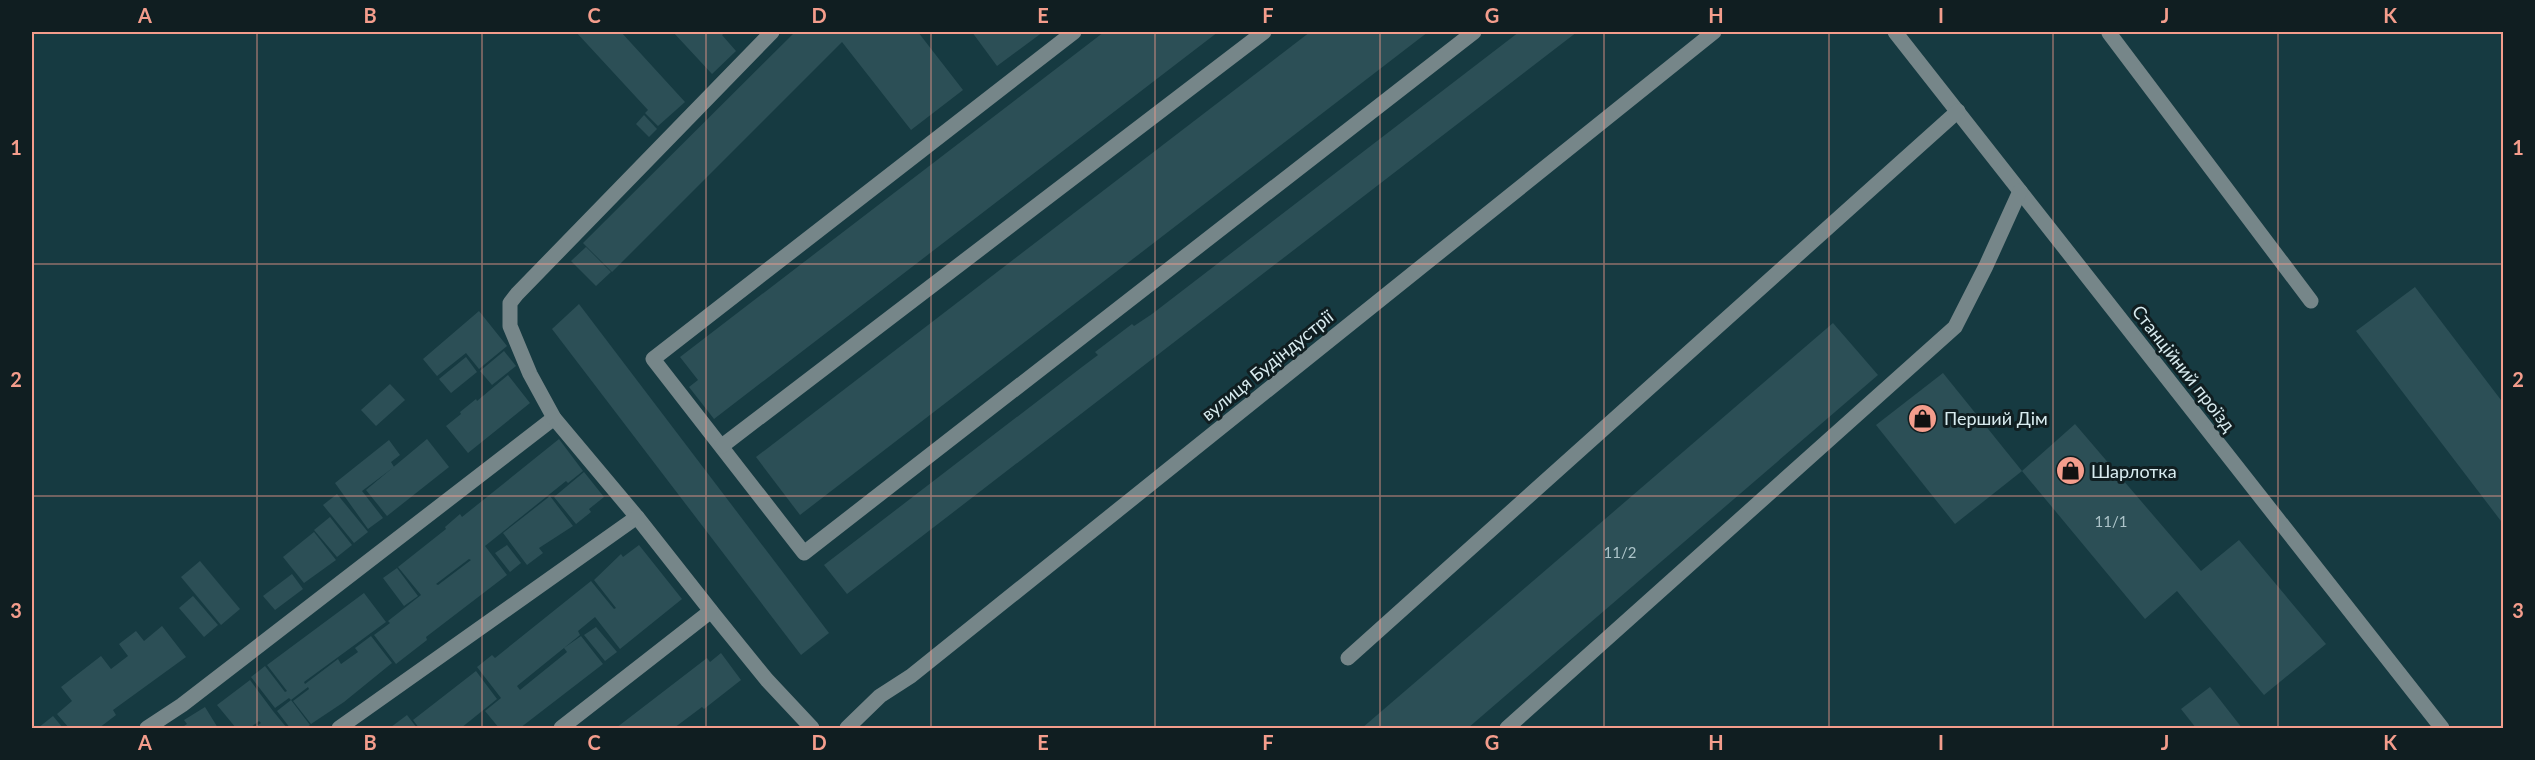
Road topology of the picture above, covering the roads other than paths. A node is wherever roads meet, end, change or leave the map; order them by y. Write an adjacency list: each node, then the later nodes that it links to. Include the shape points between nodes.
1 (772, 32): 11 (street, via 510,303 510,327)
2 (1074, 32): 12 (street, via 653,359)
3 (1264, 32): 12 (street)
4 (1474, 32): 12 (street, via 804,553)
5 (1714, 32): 20 (street, вулиця Будіндустрії, via 920,668 880,696)
6 (1895, 32): 8 (street, Станційний проїзд)
7 (2112, 32): 10 (street, via 2109,33)
8 (1958, 111): 9 (street, Станційний проїзд); 15 (street)
9 (2020, 190): 21 (street, via 1955,327); 22 (street, Станційний проїзд)
10 (2311, 301)
11 (554, 418): 13 (street); 16 (street)
12 (722, 446)
13 (637, 517): 14 (street); 17 (street)
14 (711, 611): 18 (street); 19 (street)
15 (1348, 658)
16 (147, 729)
17 (339, 729)
18 (561, 729)
19 (812, 729)
20 (847, 729)
21 (1507, 729)
22 (2442, 729)

